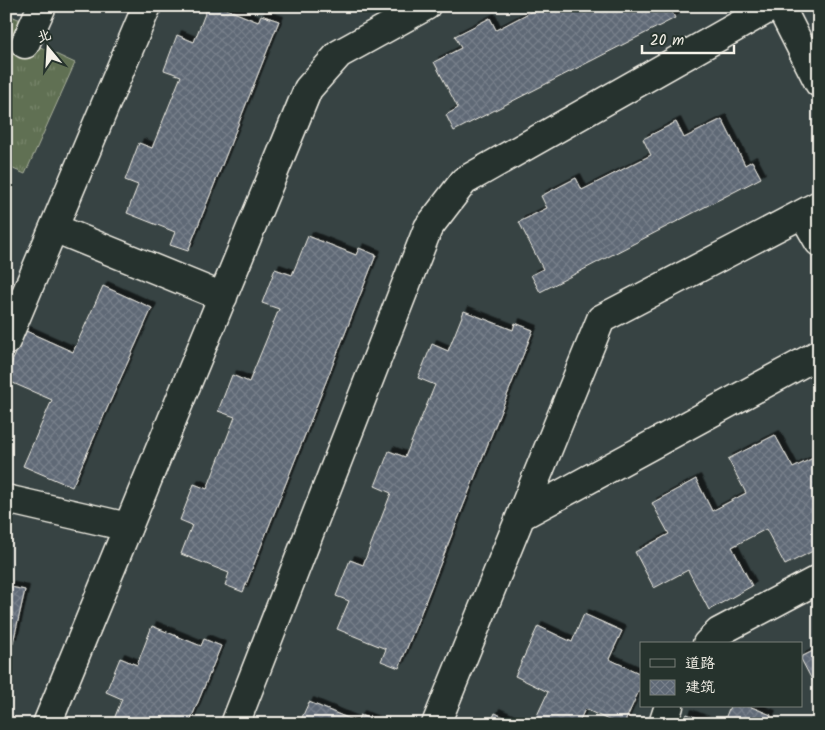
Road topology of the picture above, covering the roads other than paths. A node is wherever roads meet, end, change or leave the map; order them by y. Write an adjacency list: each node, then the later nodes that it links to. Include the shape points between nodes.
1 (42, 6): 6 (lane)
2 (147, 6): 9 (lane)
3 (426, 6): 11 (lane, via 339,54 308,89)
4 (773, 6): 21 (lane, via 464,181 428,228)
5 (780, 6): 7 (lane)
6 (25, 44)
7 (819, 83)
8 (811, 210): 10 (lane); 15 (lane, via 601,319)
9 (54, 228): 11 (lane); 12 (lane)
10 (819, 242)
11 (223, 296): 16 (lane)
12 (6, 341)
13 (819, 354): 15 (lane)
14 (6, 499): 16 (lane)
15 (521, 516): 22 (lane)
16 (128, 527): 20 (lane)
17 (819, 579): 18 (lane, via 719,632)
18 (709, 642)
19 (669, 708): 23 (lane)
20 (47, 724)
21 (235, 724)
22 (436, 724)
23 (663, 724)

